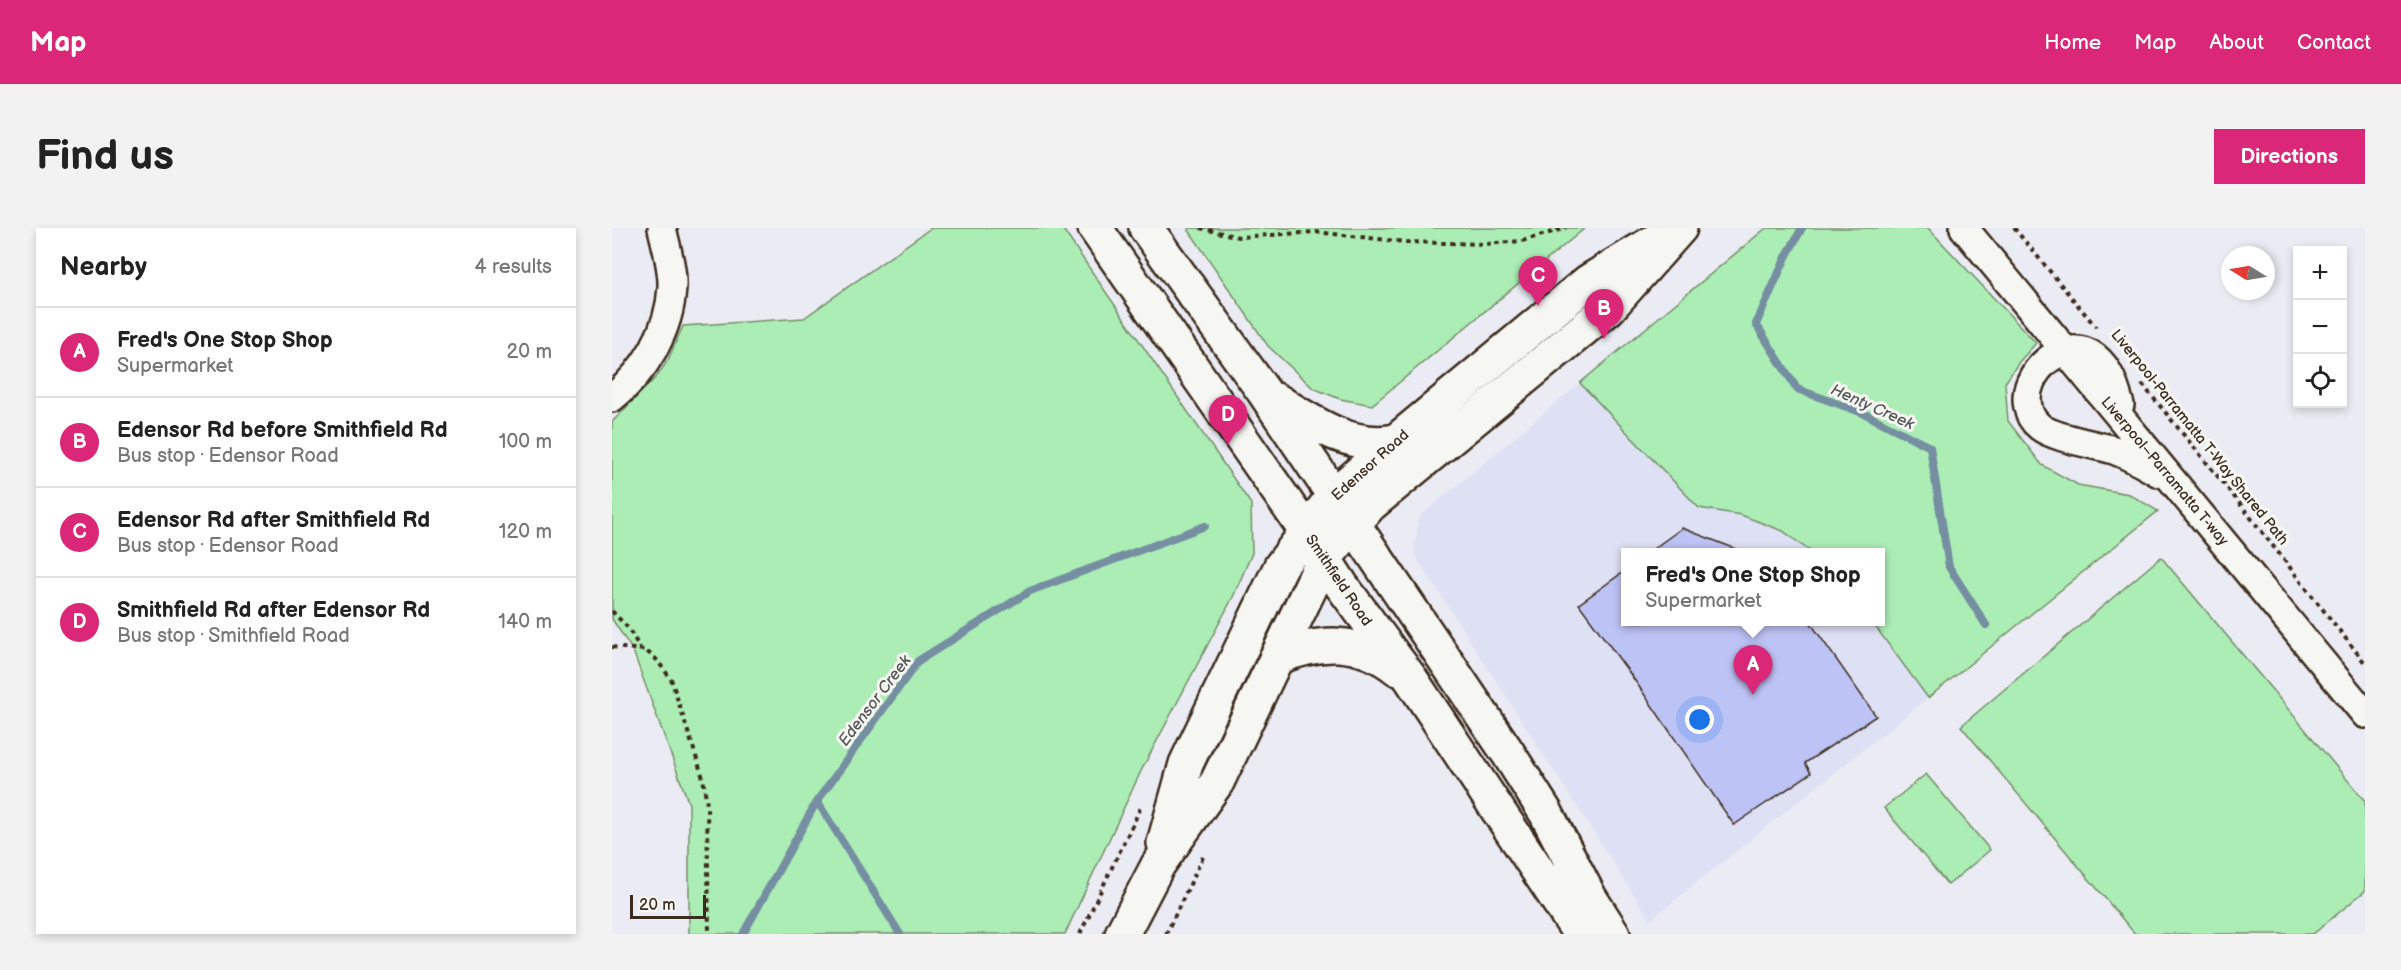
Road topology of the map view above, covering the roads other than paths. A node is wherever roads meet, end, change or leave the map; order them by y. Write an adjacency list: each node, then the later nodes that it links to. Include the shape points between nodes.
1 (662, 228): 8 (street, via 672,286 665,327 637,375)
2 (1095, 228): 13 (main road, Smithfield Road)
3 (1146, 228): 7 (main road)
4 (1678, 228): 9 (main road, Edensor Road, via 1589,281); 12 (main road, Edensor Road, via 1609,308 1370,505)
5 (1964, 228): 6 (street, Liverpool–Parramatta T-way)
6 (2066, 350): 10 (street, Liverpool–Parramatta T-way); 10 (street, via 2047,361 2032,377 2026,396 2032,418 2046,431 2115,450)
7 (1264, 392): 9 (main road, via 1336,434 1370,442); 11 (main road)
8 (612, 398)
9 (1396, 441): 11 (main road, Edensor Road)
10 (2173, 480): 17 (street, Liverpool–Parramatta T-way)
11 (1334, 495): 12 (main road); 13 (main road, Edensor Road)
12 (1353, 525): 14 (main road, Edensor Road); 21 (main road, via 1508,753)
13 (1306, 531): 14 (main road, Smithfield Road); 18 (main road, Edensor Road, via 1281,566 1186,764)
14 (1324, 559): 15 (main road, Edensor Road); 16 (main road, Smithfield Road)
15 (1276, 658): 16 (main road, via 1298,649 1330,644 1350,646 1384,658); 18 (main road, Edensor Road, via 1217,782)
16 (1411, 679): 20 (main road, Smithfield Road)
17 (2365, 714)
18 (1158, 865): 19 (main road, Edensor Road)
19 (1122, 934)
20 (1580, 934)
21 (1613, 934)

